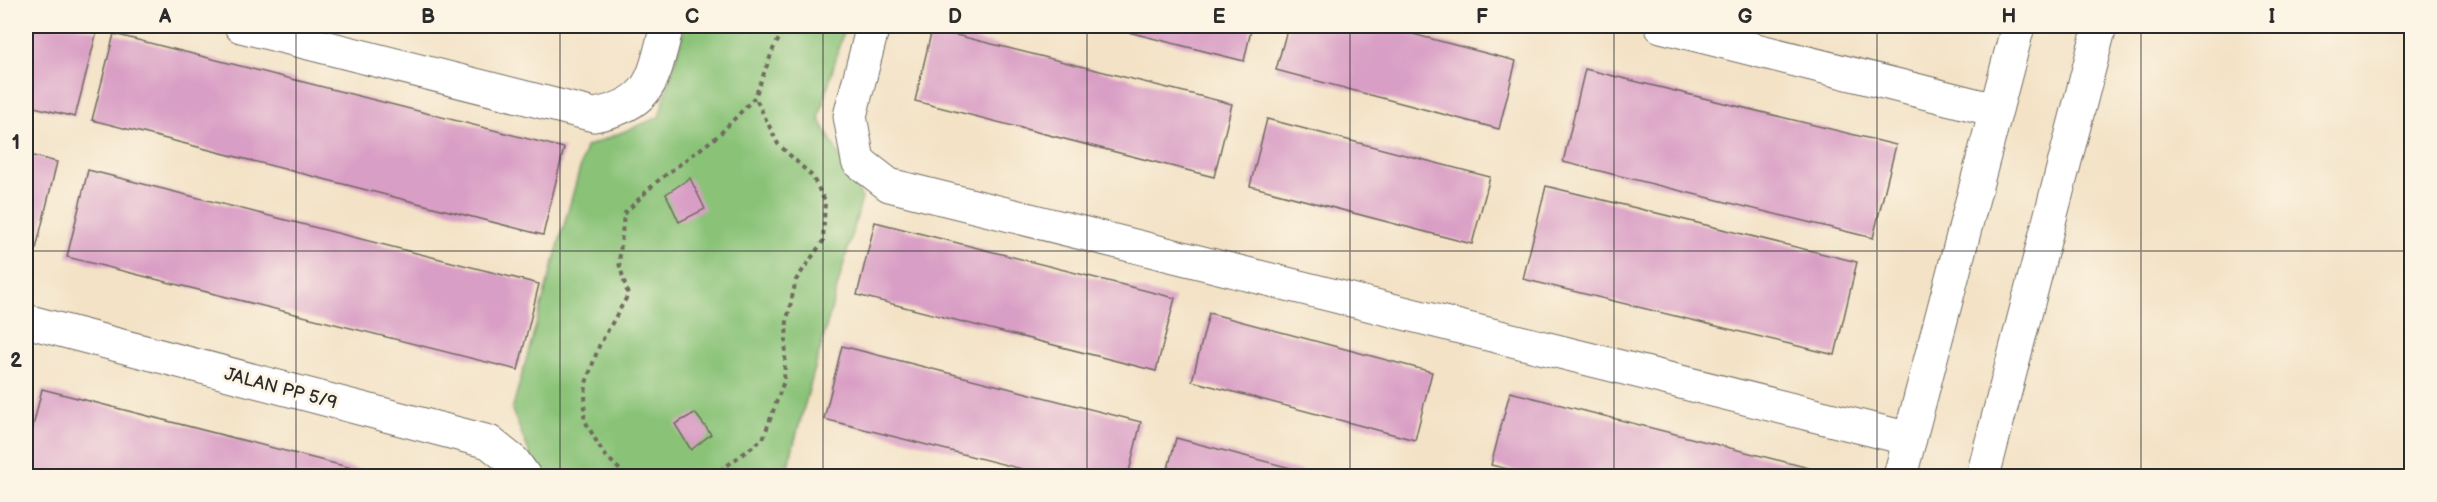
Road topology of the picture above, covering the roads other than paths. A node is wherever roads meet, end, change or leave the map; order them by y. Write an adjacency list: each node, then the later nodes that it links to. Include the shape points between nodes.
1 (241, 26): 2 (street, via 594,115 634,103 651,83)
2 (667, 26)
3 (873, 26): 9 (street, via 850,116 858,161 889,185)
4 (1661, 26): 7 (street)
5 (2018, 26): 7 (street)
6 (2100, 26): 12 (street)
7 (1995, 110): 9 (street)
8 (26, 321): 10 (street, JALAN PP 5/9, via 489,442 514,462)
9 (1910, 440): 11 (street)
10 (524, 477)
11 (1900, 477)
12 (1983, 477)

